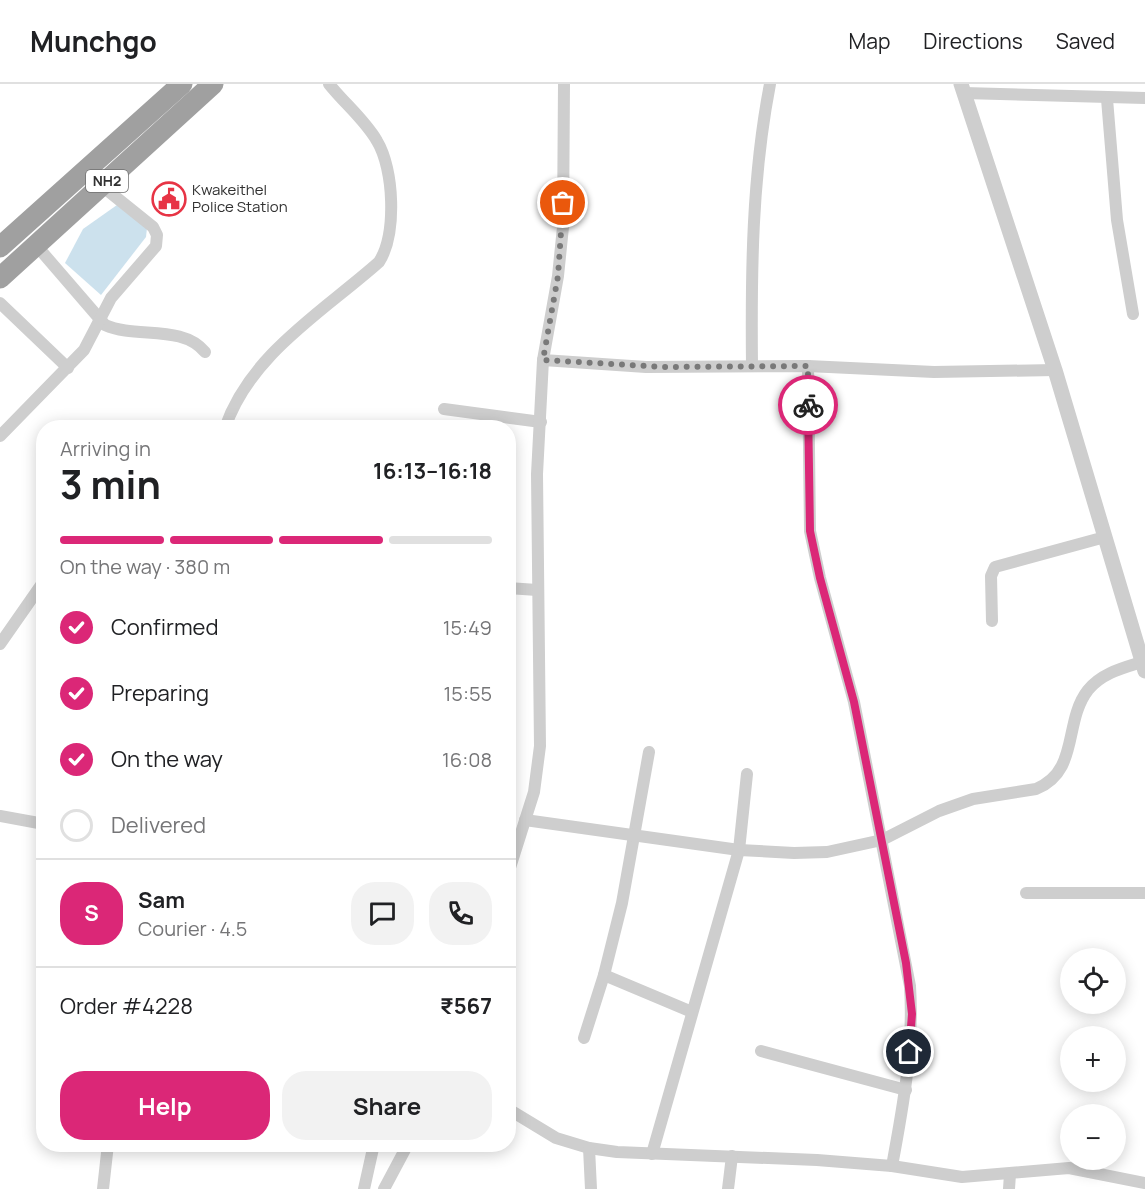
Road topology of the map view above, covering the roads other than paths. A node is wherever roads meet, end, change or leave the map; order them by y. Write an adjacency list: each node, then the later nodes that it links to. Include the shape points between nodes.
1 (182, 84): 11 (highway, NH2)
2 (213, 84): 9 (highway, NH2)
3 (329, 84): 23 (street, via 382,152 390,196 388,244 379,262 275,351 236,400)
4 (564, 84): 17 (street, via 562,237)
5 (770, 84): 18 (street, via 756,178)
6 (963, 89): 8 (street); 21 (street)
7 (1145, 98): 8 (street)
8 (1107, 99): 14 (street, via 1117,220)
9 (102, 186): 10 (highway, NH2); 15 (street, via 153,227 158,241 111,298)
10 (36, 245): 12 (highway, NH2); 15 (street)
11 (0, 247)
12 (0, 278)
13 (0, 303): 20 (street)
14 (1133, 314)
15 (99, 321): 16 (street, via 121,331 187,338); 20 (street, via 84,350)
16 (205, 352)
17 (543, 360): 18 (street, via 656,367); 24 (street)
18 (752, 366): 19 (street)
19 (808, 366): 21 (street, via 934,372); 39 (street, via 810,531 854,702)
20 (68, 368): 25 (street)
21 (1055, 370): 26 (street)
22 (444, 409): 24 (street)
23 (228, 420)
24 (541, 422): 28 (street)
25 (0, 436)
26 (1105, 537): 30 (street, via 995,567 991,576); 32 (street)
27 (516, 589): 28 (street)
28 (537, 590): 36 (street, via 540,746 534,792)
29 (36, 592): 31 (street)
30 (992, 621)
31 (0, 644)
32 (1143, 667): 39 (street, via 1104,676 1088,690 1077,711 1064,762 1049,784 954,805)
33 (649, 752): 38 (street)
34 (747, 774): 41 (street)
35 (0, 816): 37 (street)
36 (525, 820): 38 (street); 40 (street)
37 (36, 823)
38 (635, 835): 41 (street); 44 (street)
39 (882, 840): 41 (street, via 827,852); 48 (street, via 910,986 912,1014)
40 (516, 848)
41 (739, 850): 45 (street)
42 (1026, 893): 43 (street)
43 (1145, 893)
44 (604, 975): 45 (street); 46 (street)
45 (692, 1012): 54 (street)
46 (584, 1038)
47 (761, 1051): 48 (street)
48 (906, 1090): 56 (street)
49 (516, 1114): 50 (street, via 556,1138)
50 (590, 1148): 54 (street); 59 (street)
51 (107, 1152): 61 (street)
52 (372, 1152): 62 (street)
53 (404, 1152): 63 (street)
54 (652, 1154): 55 (street)
55 (732, 1156): 56 (street); 60 (street)
56 (892, 1166): 57 (street, via 962,1176)
57 (1010, 1174): 58 (street, via 1069,1168); 64 (street)
58 (1145, 1183)
59 (591, 1185)
60 (728, 1186)
61 (103, 1189)
62 (364, 1189)
63 (384, 1189)
64 (1009, 1189)

